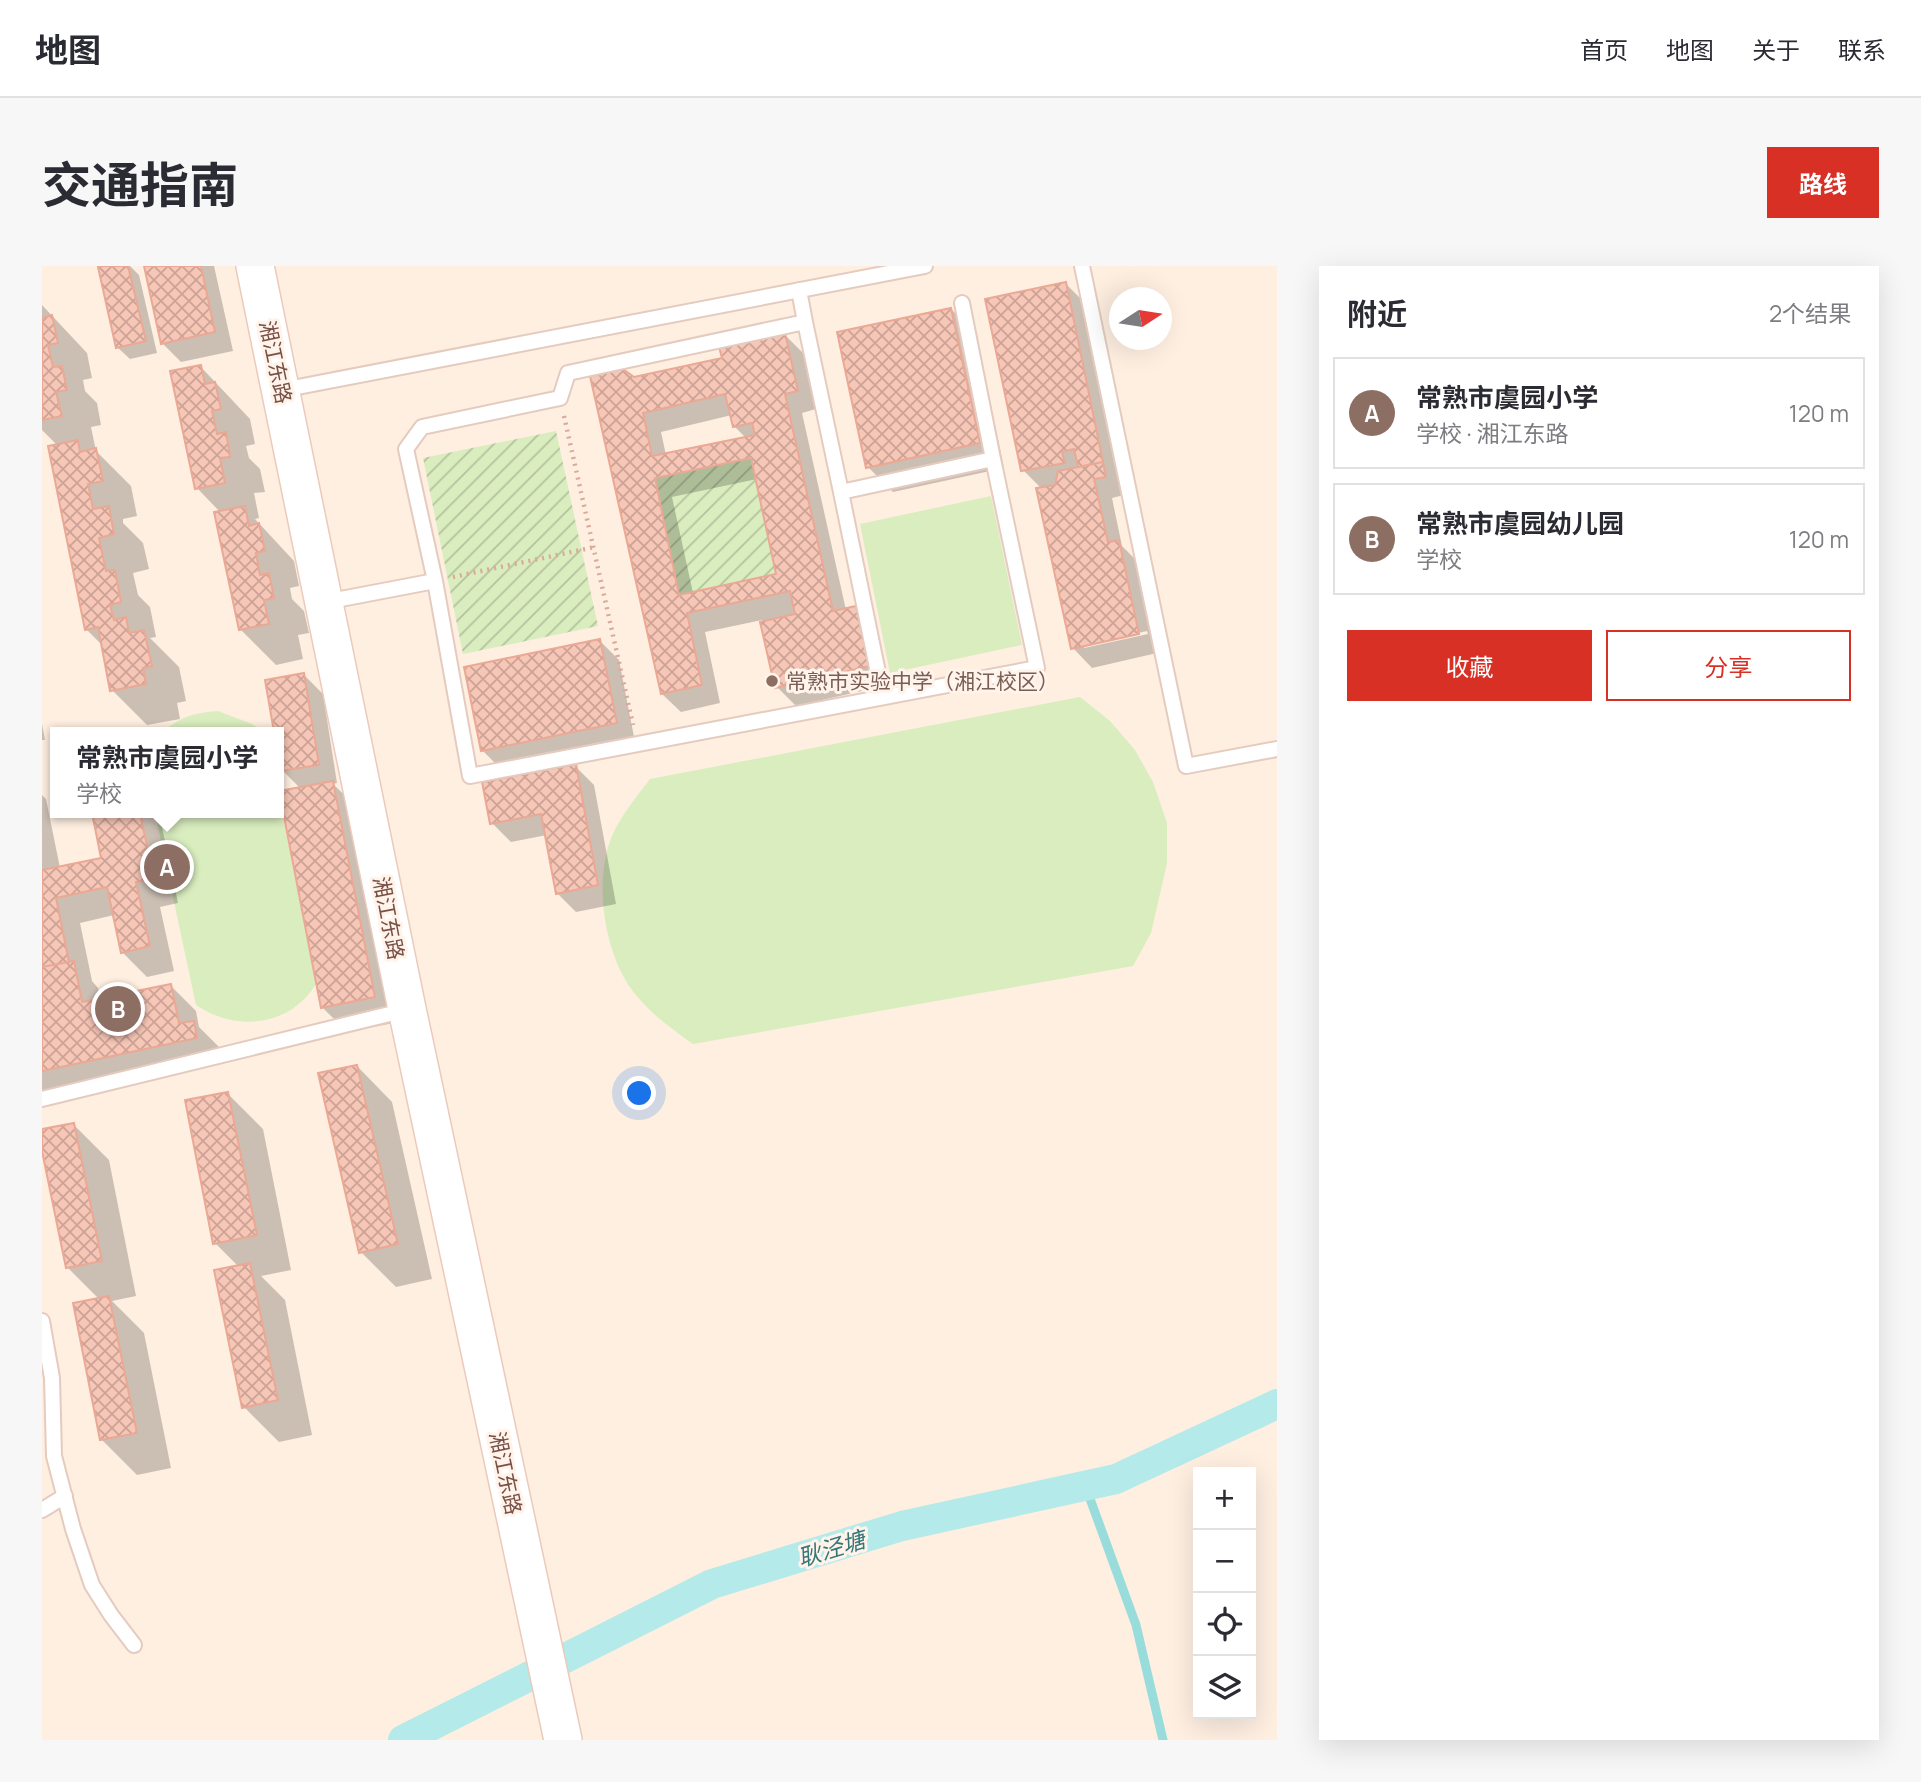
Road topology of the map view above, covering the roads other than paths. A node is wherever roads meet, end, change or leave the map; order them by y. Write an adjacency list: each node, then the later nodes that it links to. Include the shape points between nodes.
1 (256, 266): 7 (street, 湘江东路)
2 (925, 266): 4 (lane)
3 (1082, 266): 13 (lane, via 1186,766)
4 (799, 290): 6 (lane); 7 (lane)
5 (962, 303): 8 (lane)
6 (806, 322): 9 (lane); 10 (lane, via 568,373 560,398 422,427 406,449)
7 (282, 390): 11 (street, 湘江东路)
8 (993, 459): 9 (lane); 12 (lane, via 1037,668)
9 (841, 492): 12 (lane)
10 (435, 581): 11 (lane); 12 (lane, via 470,776)
11 (325, 602): 14 (street, 湘江东路)
12 (883, 697)
13 (1277, 749)
14 (407, 1009): 15 (lane); 20 (street, 湘江东路)
15 (42, 1099)
16 (42, 1321): 17 (lane, via 52,1378 54,1456)
17 (65, 1496): 18 (lane); 19 (lane, via 92,1585)
18 (42, 1510)
19 (134, 1645)
20 (563, 1740)

